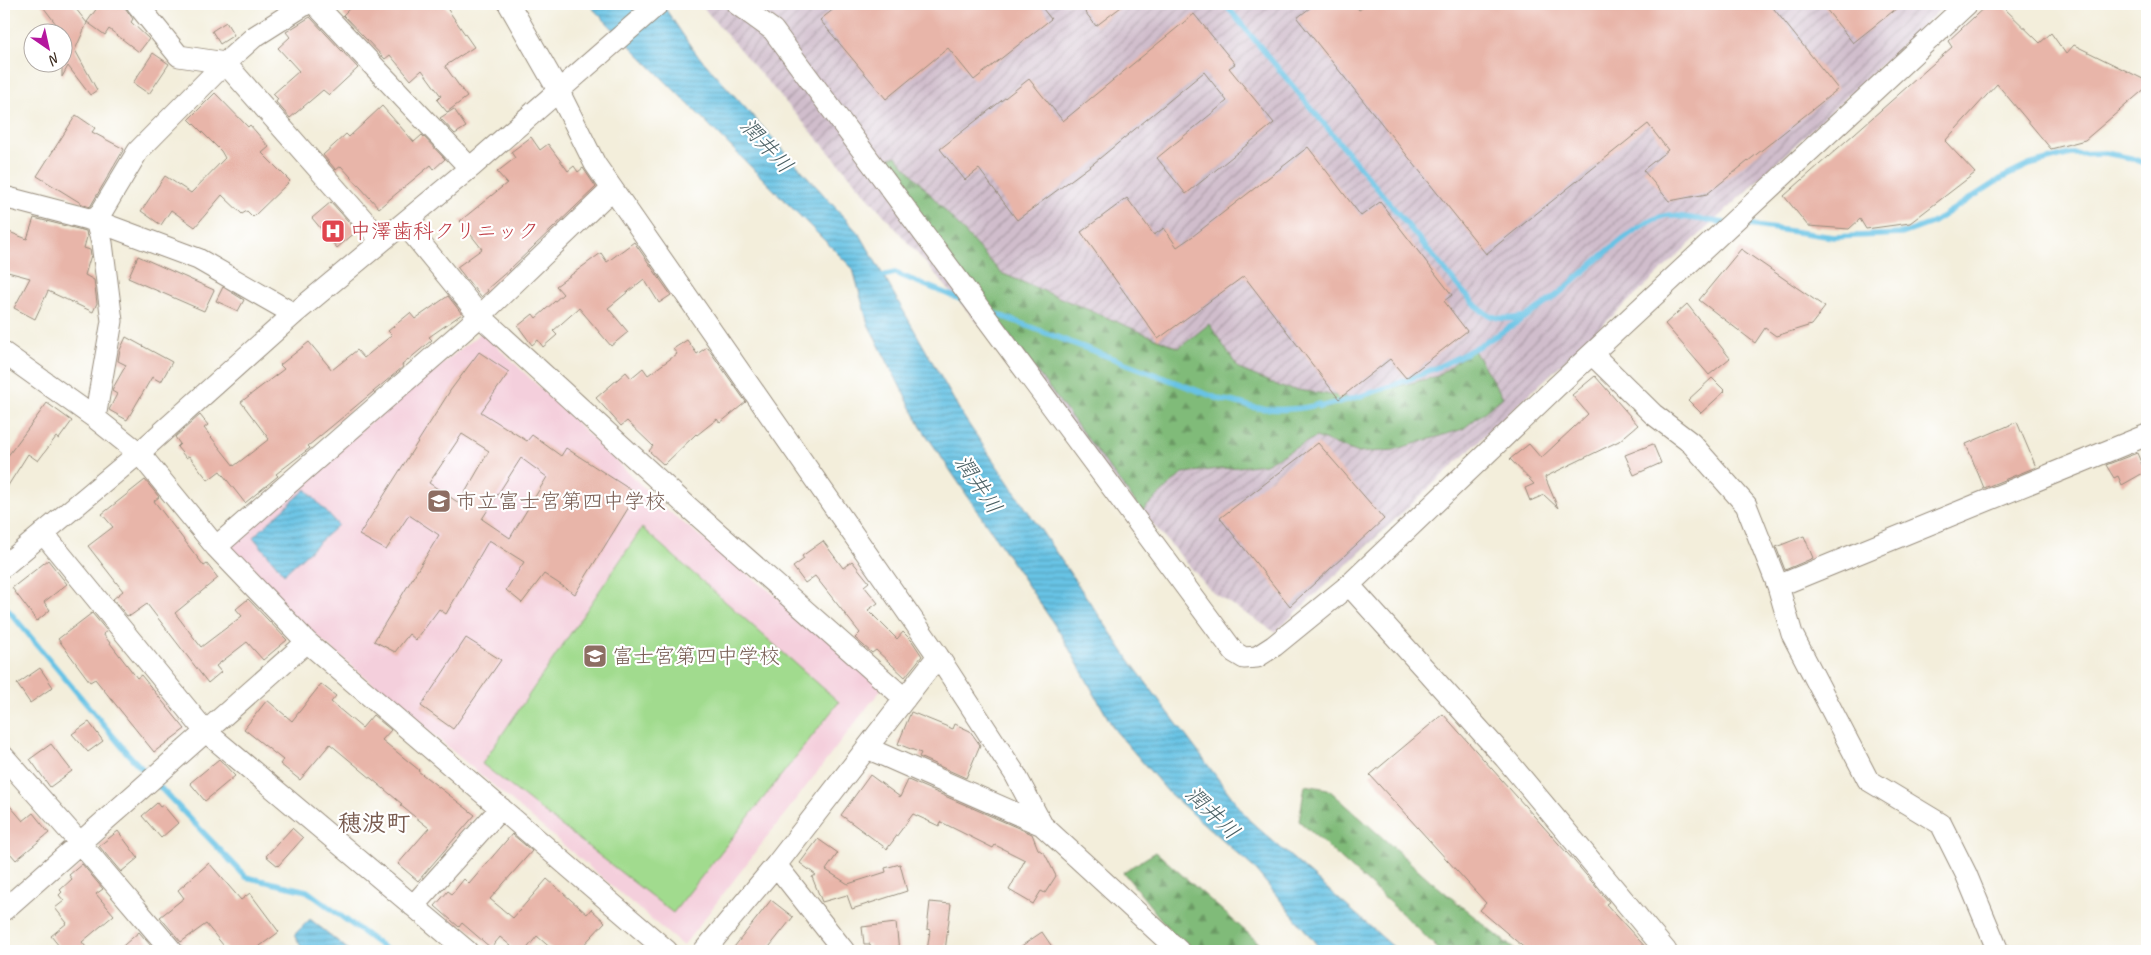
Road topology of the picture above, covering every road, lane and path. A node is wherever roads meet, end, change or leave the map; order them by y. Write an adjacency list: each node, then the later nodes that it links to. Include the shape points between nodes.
1 (137, 4): 8 (street, via 179,56)
2 (306, 4): 8 (street, via 254,36)
3 (315, 4): 10 (street)
4 (509, 4): 9 (street)
5 (658, 4): 9 (street)
6 (737, 4): 26 (street, via 773,30 1234,652 1244,658 1257,657)
7 (1967, 4): 19 (street)
8 (225, 62): 13 (street, via 138,151); 15 (street)
9 (558, 90): 10 (street); 11 (street, via 595,164)
10 (470, 168): 14 (street)
11 (612, 189): 17 (street); 29 (street)
12 (4, 197): 13 (street)
13 (96, 221): 16 (street, via 198,260); 20 (street, via 102,242 112,321)
14 (404, 223): 15 (street); 17 (street)
15 (381, 240): 16 (street)
16 (294, 314): 22 (street)
17 (480, 316): 24 (street); 30 (street, via 687,506)
18 (4, 354): 20 (street)
19 (1592, 354): 26 (street); 27 (street, via 1653,414 1691,443 1746,505)
20 (95, 418): 22 (street)
21 (2147, 435): 27 (street)
22 (139, 453): 23 (street); 24 (street)
23 (44, 533): 25 (street); 31 (street)
24 (216, 548): 28 (street)
25 (4, 566)
26 (1348, 585): 46 (street, via 1505,758)
27 (1778, 586): 47 (street, via 1792,634 1868,780 1941,824)
28 (306, 642): 31 (street); 34 (street)
29 (938, 656): 30 (street); 35 (street, via 1014,774)
30 (905, 699): 32 (street)
31 (205, 731): 36 (street); 38 (street)
32 (867, 748): 35 (street); 37 (street)
33 (4, 757): 36 (street)
34 (501, 808): 38 (street); 43 (street)
35 (1042, 825): 40 (street)
36 (80, 843): 39 (street); 41 (street)
37 (776, 865): 44 (street); 45 (street)
38 (413, 906): 42 (street)
39 (4, 910)
40 (1169, 948)
41 (172, 951)
42 (467, 951)
43 (667, 951)
44 (704, 951)
45 (844, 951)
46 (1666, 951)
47 (1998, 951)

